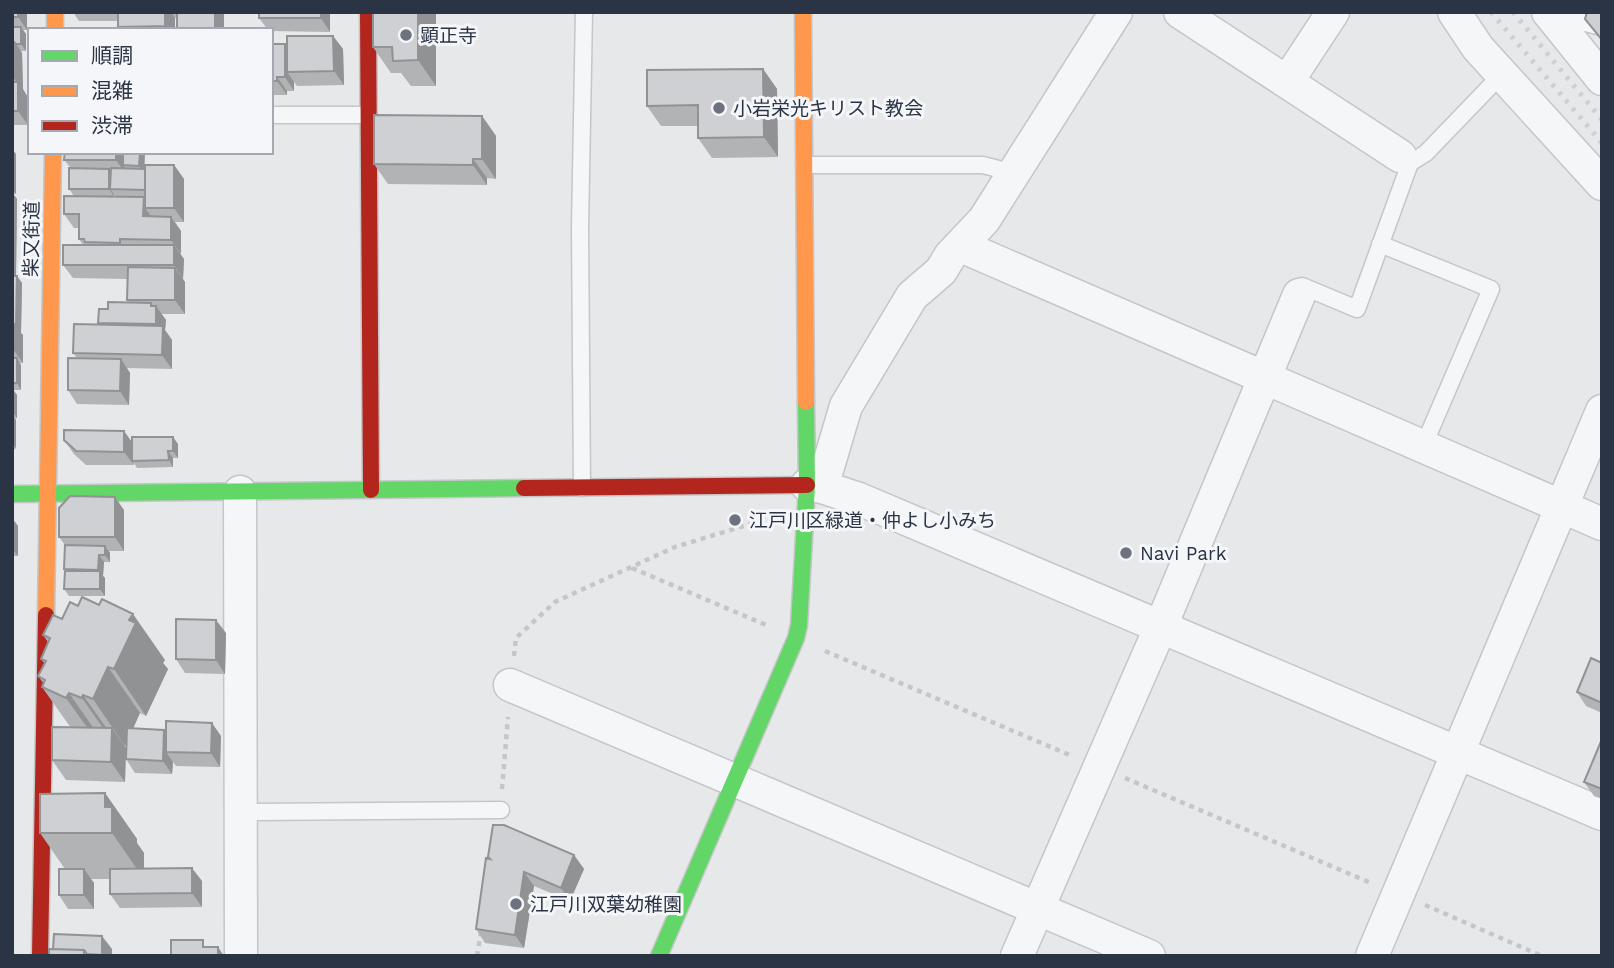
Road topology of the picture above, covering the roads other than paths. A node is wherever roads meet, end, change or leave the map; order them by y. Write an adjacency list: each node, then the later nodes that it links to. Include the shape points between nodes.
1 (368, 12): 15 (street)
2 (584, 12): 27 (lane)
3 (803, 12): 18 (street)
4 (1116, 12): 19 (street)
5 (1180, 12): 13 (street)
6 (1333, 12): 13 (street)
7 (1454, 12): 11 (street)
8 (1548, 12): 12 (street)
9 (1575, 12): 10 (street)
10 (1602, 19)
11 (1502, 74): 17 (lane, via 1426,153); 20 (street)
12 (1602, 79)
13 (1287, 82): 17 (street)
14 (273, 115): 15 (lane)
15 (369, 115): 29 (street)
16 (53, 154): 32 (street, 柴又街道)
17 (1405, 160): 21 (lane)
18 (804, 165): 19 (lane, via 983,164); 28 (street)
19 (1014, 173): 22 (street)
20 (1602, 184)
21 (1380, 244): 23 (lane, via 1357,309 1302,286); 26 (lane, via 1491,289)
22 (961, 246): 24 (street); 28 (street, via 912,296 846,407)
23 (1299, 295): 24 (street)
24 (1264, 378): 26 (street); 35 (street)
25 (1602, 411): 33 (street)
26 (1423, 447): 33 (street)
27 (582, 488): 28 (street); 29 (street)
28 (822, 488): 35 (street); 38 (street, via 799,625)
29 (371, 491): 30 (street)
30 (240, 492): 32 (street); 40 (street)
31 (12, 494): 32 (street)
32 (47, 494): 43 (street, 柴又街道)
33 (1561, 506): 34 (street); 37 (street)
34 (1602, 524)
35 (1161, 625): 37 (street); 42 (street)
36 (510, 685): 38 (street)
37 (1459, 753): 41 (street); 48 (street)
38 (734, 780): 42 (street); 45 (street)
39 (501, 810): 40 (lane)
40 (241, 812): 44 (street)
41 (1602, 814)
42 (1038, 908): 46 (street); 47 (street)
43 (40, 956)
44 (241, 956)
45 (659, 956)
46 (1017, 956)
47 (1149, 956)
48 (1372, 956)

